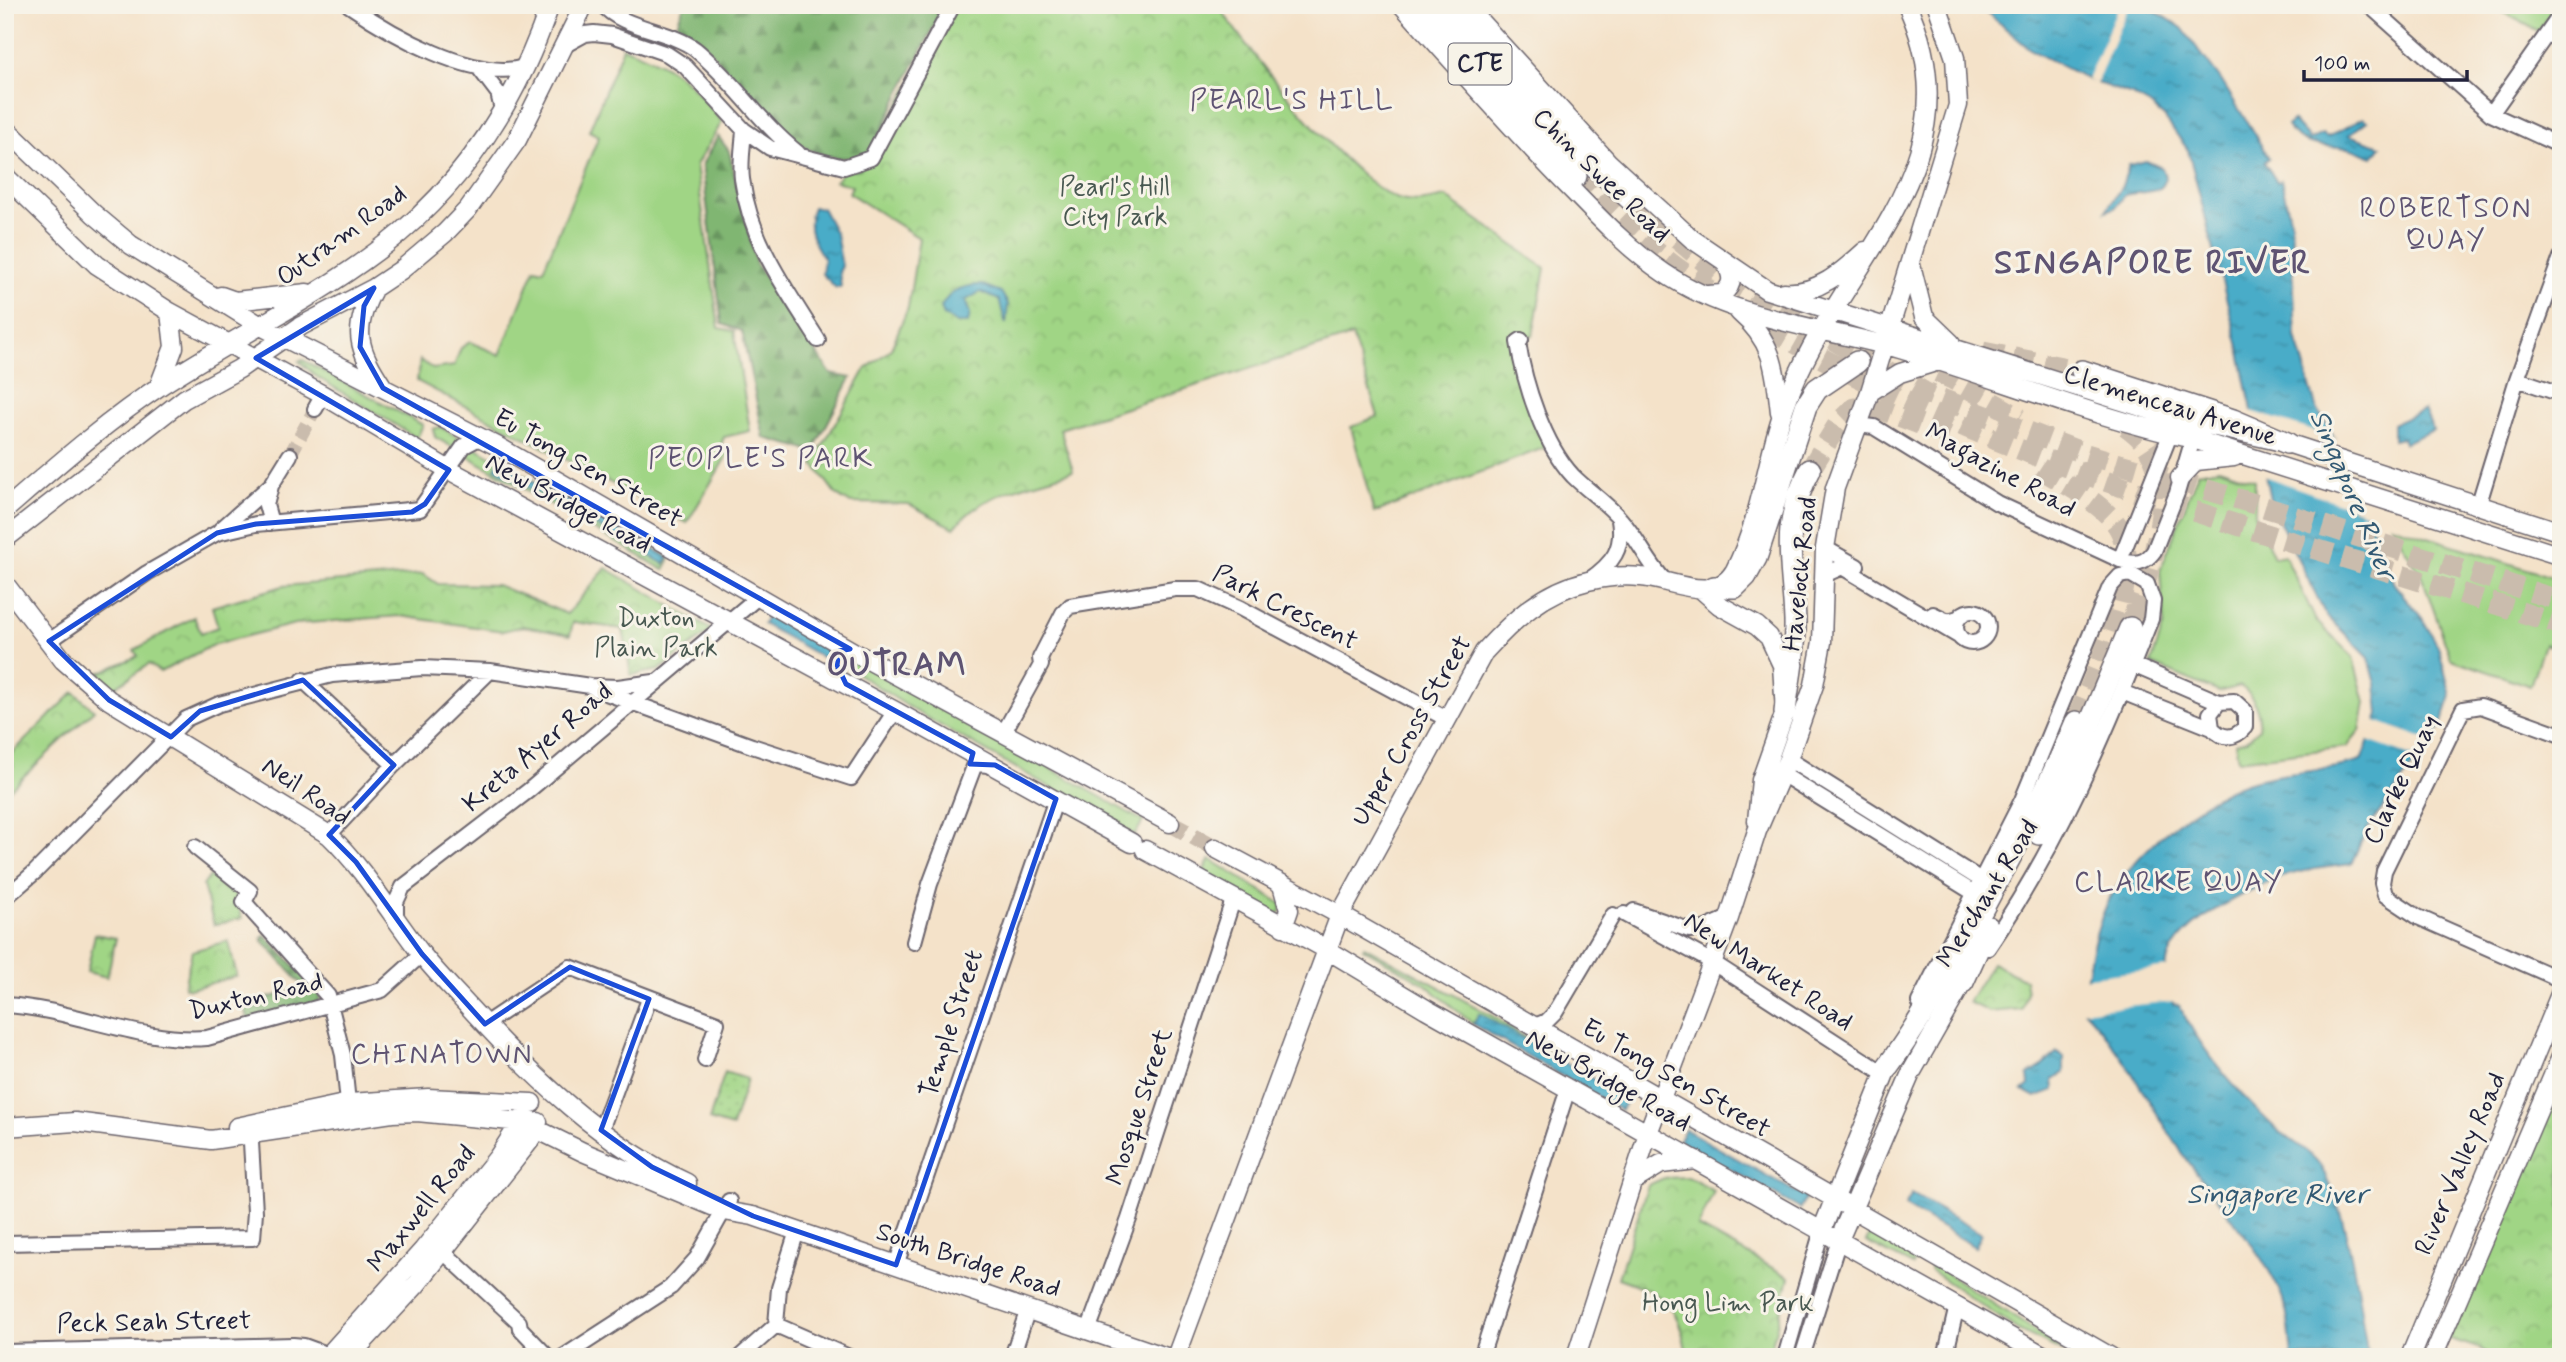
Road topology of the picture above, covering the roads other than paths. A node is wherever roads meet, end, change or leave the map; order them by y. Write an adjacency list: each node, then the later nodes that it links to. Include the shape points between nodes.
1 (349, 5): 16 (street, via 396,37)
2 (550, 5): 15 (main road, Outram Road)
3 (584, 5): 14 (main road, Outram Road)
4 (603, 5): 22 (street, via 616,16 669,34 694,49)
5 (953, 5): 22 (street, via 871,158 844,167)
6 (1402, 5): 34 (main road, Chin Swee Road, via 1561,179 1632,249 1667,275)
7 (1426, 5): 24 (highway, CTE)
8 (1447, 5): 25 (highway, CTE, via 1589,161)
9 (1465, 5): 29 (main road, Chin Swee Road, via 1609,163)
10 (1907, 5): 26 (main road, via 1926,60 1930,104 1910,177)
11 (1937, 5): 28 (main road, Havelock Road, via 1955,58 1958,104)
12 (2368, 5): 18 (street)
13 (2561, 14): 18 (street)
14 (565, 45): 20 (street, via 594,33 667,54 685,66); 31 (main road, Outram Road, via 517,140 468,209 410,263)
15 (526, 67): 16 (street, via 510,72); 17 (main road, Outram Road)
16 (479, 68): 17 (street, via 498,93)
17 (502, 110): 33 (main road, Outram Road, via 456,178 425,210)
18 (2491, 114): 21 (street)
19 (5, 128): 30 (main road, Eu Tong Sen Street, via 94,214 131,244)
20 (744, 130): 22 (street, via 770,148); 42 (street, via 743,182 754,229)
21 (2561, 146)
22 (802, 156)
23 (5, 176): 36 (main road, New Bridge Road, via 97,265)
24 (1576, 176)
25 (1630, 199)
26 (1881, 236): 32 (main road, via 1816,287 1797,293); 37 (main road)
27 (2561, 257): 51 (street)
28 (1911, 262): 39 (main road, Havelock Road); 46 (main road, via 1924,317)
29 (1726, 264): 32 (main road, Chin Swee Road); 34 (main road, via 1731,284 1722,294)
30 (201, 287): 33 (main road, via 234,301); 38 (main road, Eu Tong Sen Street)
31 (374, 288): 41 (main road, Outram Road); 53 (main road, via 364,306 360,347)
32 (1767, 290): 37 (main road, Chin Swee Road)
33 (314, 292): 38 (main road, Outram Road)
34 (1708, 295): 35 (main road, Chin Swee Road)
35 (1732, 306): 40 (main road, Chin Swee Road); 56 (main road, via 1766,341)
36 (170, 312): 44 (main road, New Bridge Road); 52 (main road, via 174,347)
37 (1834, 312): 39 (main road, Chin Swee Road); 40 (main road)
38 (259, 325): 41 (main road, Eu Tong Sen Street); 44 (main road, Outram Road)
39 (1889, 327): 45 (main road, Havelock Road); 46 (main road, Clemenceau Avenue)
40 (1823, 329): 45 (main road, Chin Swee Road); 56 (main road)
41 (285, 339): 47 (main road, Outram Road); 53 (main road, Eu Tong Sen Street)
42 (818, 340)
43 (1521, 340): 71 (street, via 1522,369 1534,410 1572,474)
44 (228, 344): 47 (main road, New Bridge Road); 52 (main road, Outram Road)
45 (1884, 345): 49 (main road, Clemenceau Avenue); 54 (main road, Havelock Road)
46 (1962, 351): 58 (main road, Clemenceau Avenue)
47 (256, 358): 64 (main road, New Bridge Road, via 319,402); 76 (main road, Outram Road, via 184,399)
48 (1857, 362): 84 (highway, via 1817,390 1806,406 1746,576 1735,587)
49 (1939, 362): 54 (main road, via 1900,373); 58 (main road, Clemenceau Avenue, via 2135,426)
50 (2082, 371): 62 (highway)
51 (2517, 379): 55 (street); 68 (street)
52 (159, 386): 70 (main road, Outram Road, via 95,433)
53 (383, 388): 60 (main road, Eu Tong Sen Street)
54 (1870, 392): 57 (main road, Havelock Road)
55 (2561, 394)
56 (1780, 415): 84 (main road, via 1741,558 1731,576)
57 (1857, 425): 77 (main road, Havelock Road, via 1835,488); 79 (street, Magazine Road, via 1874,427 2028,519)
58 (2173, 426): 59 (main road, Clemenceau Avenue); 79 (street)
59 (2195, 431): 62 (main road, Clemenceau Avenue); 66 (street)
60 (481, 438): 64 (street, via 464,446); 85 (main road, Eu Tong Sen Street)
61 (2287, 443): 62 (highway); 68 (main road, Clemenceau Avenue)
62 (2236, 444): 66 (main road, via 2196,461); 78 (main road, Clemenceau Avenue, via 2376,497)
63 (288, 458): 67 (street)
64 (449, 470): 72 (street, via 425,504 412,512); 87 (main road, New Bridge Road)
65 (1810, 470): 103 (highway, via 1795,497 1789,524 1795,624)
66 (2180, 478): 79 (street, via 2148,559)
67 (272, 484): 69 (street); 72 (street, via 266,505)
68 (2479, 503): 74 (main road, Clemenceau Avenue)
69 (251, 505): 73 (street, via 249,518); 75 (street)
70 (5, 510)
71 (1619, 517): 81 (street, via 1619,550 1610,564); 82 (street)
72 (271, 523): 73 (street)
73 (256, 524): 75 (street)
74 (2561, 532)
75 (216, 533): 90 (street, via 147,573)
76 (5, 539)
77 (1825, 548): 80 (main road, Havelock Road); 86 (street, via 1942,620)
78 (2561, 556)
79 (2120, 560)
80 (1824, 575): 89 (street, via 1842,567); 113 (main road, Havelock Road, via 1818,668)
81 (1588, 581): 82 (main road, Upper Cross Street, via 1643,577); 104 (main road, Upper Cross Street, via 1561,590 1508,624 1484,652)
82 (1665, 581): 84 (main road, Upper Cross Street)
83 (5, 584): 90 (main road, Neil Road)
84 (1708, 588): 103 (main road, via 1719,605 1758,625 1769,637 1782,665)
85 (759, 596): 87 (street, Kreta Ayer Road); 91 (main road, Eu Tong Sen Street)
86 (1958, 618): 89 (street); 89 (street, via 1973,611 1982,614 1987,626 1979,641)
87 (731, 622): 95 (street, Kreta Ayer Road); 96 (main road, New Bridge Road)
88 (2130, 628): 137 (highway, via 2059,797 1980,940)
89 (1960, 637)
90 (49, 641): 109 (main road, Neil Road, via 63,660 109,700)
91 (850, 649): 96 (main road, via 839,654 837,665); 107 (main road, Eu Tong Sen Street)
92 (2133, 665): 98 (street, Merchant Road); 99 (street); 123 (street, Merchant Road, via 2153,601 2147,584 2130,574 2120,576 2110,587 2022,800)
93 (490, 671): 94 (street, via 422,668); 97 (street); 111 (street)
94 (303, 680): 109 (street, via 200,711); 111 (street)
95 (654, 682): 97 (street); 100 (street, Kreta Ayer Road); 102 (street, via 653,698)
96 (846, 684): 101 (main road, New Bridge Road)
97 (590, 686): 100 (street)
98 (2122, 692): 106 (street); 137 (street, Merchant Road, via 2067,818)
99 (2219, 702): 106 (street, via 2210,714); 106 (street, via 2241,705 2245,727 2225,737)
100 (630, 703): 102 (street); 129 (street, Kreta Ayer Road, via 404,887 396,902)
101 (895, 710): 102 (street, via 851,778); 110 (main road, New Bridge Road)
102 (660, 711)
103 (1785, 712): 117 (main road, via 1761,780)
104 (1446, 718): 107 (street, Park Crescent, via 1240,608 1198,589 1175,589 1070,606 1034,662); 128 (main road, Upper Cross Street)
105 (2076, 722): 146 (highway, via 2024,832 1919,1023)
106 (2212, 728)
107 (1001, 730): 116 (main road, Eu Tong Sen Street)
108 (2561, 735): 136 (street, Clarke Quay, via 2481,706 2463,709 2384,871 2383,890 2418,916)
109 (170, 736): 118 (street); 119 (main road, Neil Road)
110 (973, 753): 112 (main road, New Bridge Road); 115 (street)
111 (394, 765): 119 (street)
112 (995, 765): 114 (main road, New Bridge Road); 115 (street, via 975,764)
113 (1785, 766): 117 (main road, Havelock Road); 123 (street)
114 (1056, 799): 126 (main road, New Bridge Road); 169 (street, Temple Street)
115 (952, 822): 132 (street)
116 (1170, 823)
117 (1757, 831): 130 (main road, Havelock Road)
118 (68, 835): 124 (street); 125 (street)
119 (330, 835): 129 (main road, Neil Road, via 356,862)
120 (195, 847): 141 (street, via 250,891 244,902 327,995)
121 (1215, 848): 122 (main road, Eu Tong Sen Street)
122 (1282, 885): 128 (main road, Eu Tong Sen Street); 131 (main road, via 1289,910)
123 (1977, 887): 146 (street, Merchant Road)
124 (5, 892)
125 (5, 898)
126 (1233, 900): 131 (main road, New Bridge Road); 174 (street, Mosque Street)
127 (1621, 912): 130 (street, New Market Road, via 1689,930); 135 (street, New Market Road); 143 (street, via 1555,1013)
128 (1340, 915): 133 (main road, Upper Cross Street); 143 (main road, Eu Tong Sen Street)
129 (396, 918): 134 (main road, Neil Road)
130 (1729, 918): 135 (main road, Havelock Road)
131 (1283, 927): 133 (main road, New Bridge Road)
132 (914, 942)
133 (1326, 949): 148 (main road, New Bridge Road); 185 (main road, Upper Cross Street)
134 (422, 954): 141 (street, Duxton Road, via 386,987); 142 (main road, Neil Road)
135 (1712, 962): 146 (street, New Market Road); 149 (main road, Havelock Road)
136 (2561, 980)
137 (1963, 982): 162 (main road, Merchant Road, via 1911,1073)
138 (2561, 992): 194 (main road, River Valley Road)
139 (649, 999): 142 (street, via 569,967); 145 (street, via 717,1023); 156 (street)
140 (5, 1005): 141 (street, Duxton Road, via 43,1008 177,1040 207,1038)
141 (331, 1006): 151 (street, via 342,1048)
142 (485, 1024): 147 (main road, Neil Road)
143 (1532, 1027): 149 (main road, Eu Tong Sen Street)
144 (2561, 1057): 195 (main road, River Valley Road)
145 (705, 1060)
146 (1886, 1070): 160 (main road, Merchant Road)
147 (544, 1083): 150 (main road, Maxwell Road); 156 (main road, South Bridge Road)
148 (1567, 1089): 157 (main road, New Bridge Road); 186 (street)
149 (1661, 1100): 157 (main road, Havelock Road); 160 (main road, Eu Tong Sen Street)
150 (531, 1103): 151 (main road, via 428,1098); 153 (main road, Maxwell Road)
151 (349, 1110): 153 (main road, South Bridge Road, via 417,1112); 155 (main road)
152 (5, 1116): 155 (main road, via 79,1114 196,1130)
153 (529, 1126): 161 (main road, South Bridge Road); 167 (main road, Maxwell Road, via 498,1157)
154 (5, 1127): 155 (main road, via 75,1122 201,1139)
155 (250, 1130): 166 (street, via 256,1233 248,1240)
156 (601, 1130): 161 (main road, South Bridge Road, via 652,1167)
157 (1648, 1133): 158 (main road, New Bridge Road); 159 (main road, Havelock Road)
158 (1696, 1160): 159 (main road, via 1661,1164); 163 (main road, New Bridge Road)
159 (1633, 1181): 187 (main road, Havelock Road)
160 (1835, 1199): 162 (main road, Eu Tong Sen Street); 163 (main road, Merchant Road)
161 (726, 1206): 164 (main road, South Bridge Road); 180 (street, via 697,1258 671,1287)
162 (1853, 1209): 165 (main road, Merchant Road); 168 (main road, Eu Tong Sen Street)
163 (1822, 1230): 165 (main road, New Bridge Road); 188 (street)
164 (797, 1231): 169 (main road, South Bridge Road); 173 (street, via 779,1288)
165 (1839, 1240): 170 (main road, New Bridge Road); 189 (street)
166 (5, 1243)
167 (433, 1251): 177 (main road, Maxwell Road); 178 (main road, Maxwell Road); 179 (street)
168 (1936, 1258): 170 (main road, via 1921,1264); 175 (main road, Eu Tong Sen Street)
169 (896, 1265): 172 (main road, South Bridge Road)
170 (1926, 1288): 171 (main road, New Bridge Road)
171 (1956, 1306): 190 (street); 191 (main road, New Bridge Road)
172 (1028, 1309): 174 (main road, South Bridge Road); 183 (street)
173 (776, 1325): 181 (street); 182 (street)
174 (1089, 1328): 184 (main road, South Bridge Road)
175 (2076, 1337): 192 (main road); 193 (main road, Eu Tong Sen Street)
176 (5, 1352): 177 (street, Peck Seah Street)
177 (322, 1354)
178 (349, 1357)
179 (548, 1357)
180 (563, 1357)
181 (740, 1357)
182 (849, 1357)
183 (1012, 1357)
184 (1167, 1357)
185 (1175, 1357)
186 (1481, 1357)
187 (1576, 1357)
188 (1785, 1357)
189 (1802, 1357)
190 (1945, 1357)
191 (2046, 1357)
192 (2085, 1357)
193 (2111, 1357)
194 (2410, 1357)
195 (2433, 1357)

